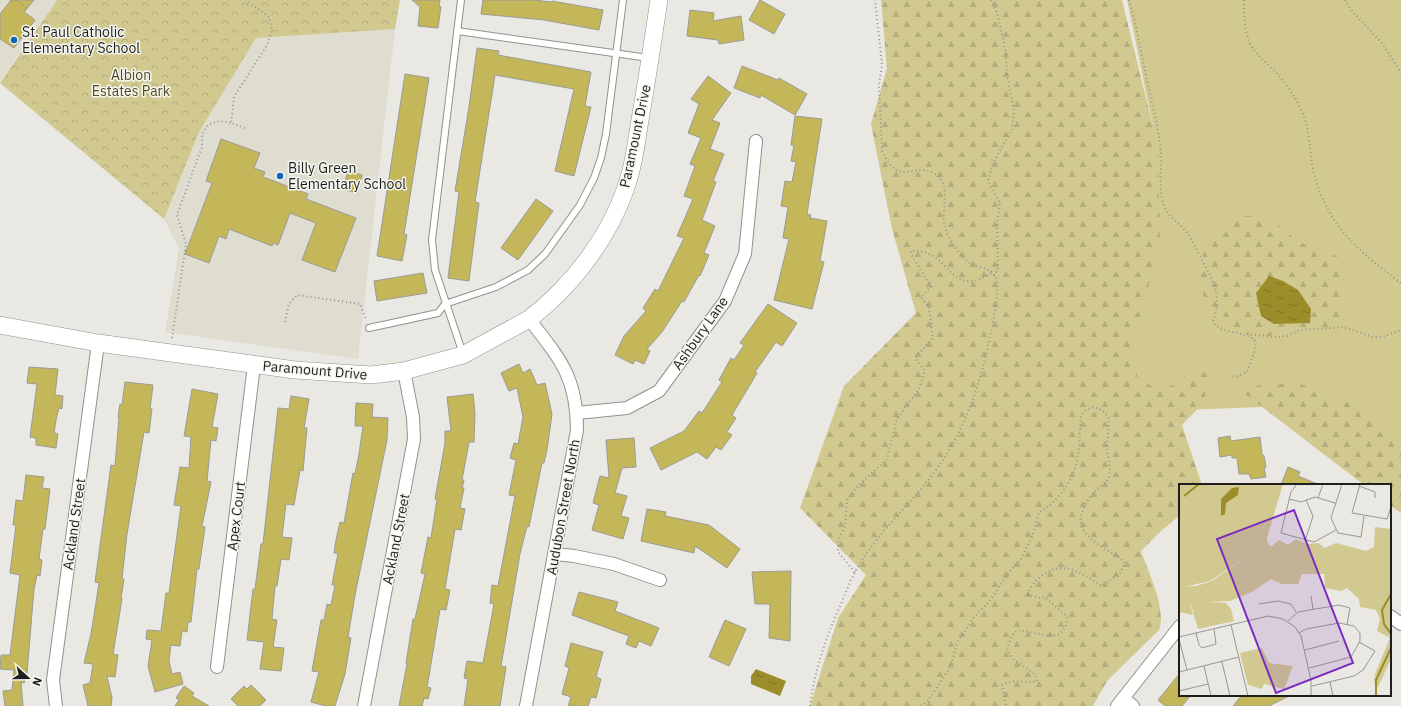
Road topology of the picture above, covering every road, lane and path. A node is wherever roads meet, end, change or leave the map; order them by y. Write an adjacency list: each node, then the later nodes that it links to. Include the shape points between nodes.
1 (16, 0): 11 (path)
2 (246, 0): 16 (path, via 269,17 272,30 267,45 234,97)
3 (461, 0): 12 (lane)
4 (623, 0): 13 (lane)
5 (659, 0): 14 (street, Paramount Drive)
6 (875, 0): 19 (path, via 882,65 879,84 882,151 898,171 930,171 941,180 944,193 944,227 968,262 984,267)
7 (991, 0): 20 (path, via 998,16 1006,53 1007,75 1014,111 1012,130 993,163 988,181 1000,203 997,224 998,268)
8 (1129, 0): 28 (path, via 1157,126 1164,207 1173,221 1184,229 1194,242 1209,270 1216,288 1216,312 1213,322 1221,329)
9 (1244, 0): 21 (path, via 1244,21 1248,40 1260,58 1279,76 1302,110 1315,178 1332,217 1348,239 1370,260)
10 (1346, 0): 15 (path, via 1352,12 1382,43)
11 (27, 9)
12 (457, 31): 13 (lane); 22 (lane, via 432,240 435,270)
13 (616, 52): 14 (lane); 22 (lane, via 601,158 594,178 569,222 545,254 521,275 496,287)
14 (650, 58): 23 (street, Paramount Drive, via 631,174 619,205 606,232 568,284)
15 (1401, 73)
16 (230, 123): 17 (path); 30 (path, via 219,121 208,125 202,134 202,147 177,215 186,244)
17 (246, 128)
18 (756, 140): 35 (street, Ashbury Lane, via 745,254 725,301 659,391 627,408)
19 (992, 273): 20 (path); 37 (path, via 969,282 958,279 939,258 925,252 911,251 931,287 921,297 929,306 933,338 915,358 925,371 919,389 897,419 887,459 847,500 845,526 838,542 838,552)
20 (994, 276): 37 (path, via 997,286 992,327 982,376 966,420 933,474 871,548)
21 (1401, 283)
22 (445, 304): 26 (lane, via 438,313); 31 (lane)
23 (529, 319): 31 (street, Paramount Drive); 35 (street, Audubon Street North, via 568,375)
24 (285, 322): 26 (path, via 289,304 297,295 360,304)
25 (0, 326): 29 (street, Paramount Drive)
26 (369, 328)
27 (1401, 330): 28 (path, via 1382,337 1373,337 1344,327 1300,330 1287,336 1275,337)
28 (1246, 334): 34 (path, via 1254,339 1256,345 1247,372 1236,377)
29 (98, 343): 30 (street, Paramount Drive); 44 (street, Ackland Street, via 53,680)
30 (170, 352): 32 (street, Paramount Drive)
31 (463, 356): 33 (street, Paramount Drive)
32 (254, 365): 33 (street, Paramount Drive, via 340,374 372,375); 42 (street, Apex Court)
33 (404, 371): 45 (street, Ackland Street, via 413,417 414,439)
34 (1230, 375)
35 (577, 413): 36 (street, Audubon Street North, via 577,430)
36 (555, 554): 38 (street, via 614,564); 46 (street, Audubon Street North)
37 (855, 572): 47 (path, via 819,658)
38 (660, 580)
39 (1391, 617): 40 (street)
40 (1401, 624)
41 (1179, 627): 43 (street)
42 (217, 667)
43 (1120, 702): 50 (street)
44 (56, 706)
45 (364, 706)
46 (526, 706)
47 (810, 706)
48 (921, 706): 49 (path, via 928,701 952,666 957,643 974,617 989,602 1021,559 1032,537 1039,512 1046,510 1071,479 1079,453 1081,416 1093,407 1102,410 1109,418 1107,450 1110,474 1108,480 1096,490 1082,510 1082,528 1089,537 1117,554 1125,563 1120,573 1102,586 1062,567 1052,569 1039,578 1029,590 1028,594 1045,597 1053,606 1060,609 1067,617 1066,626 1060,634 1051,636 1018,630 1012,634 1007,648 1010,657 1032,670 1037,681 1007,682 1002,685)
49 (1006, 706)
50 (1133, 706)

